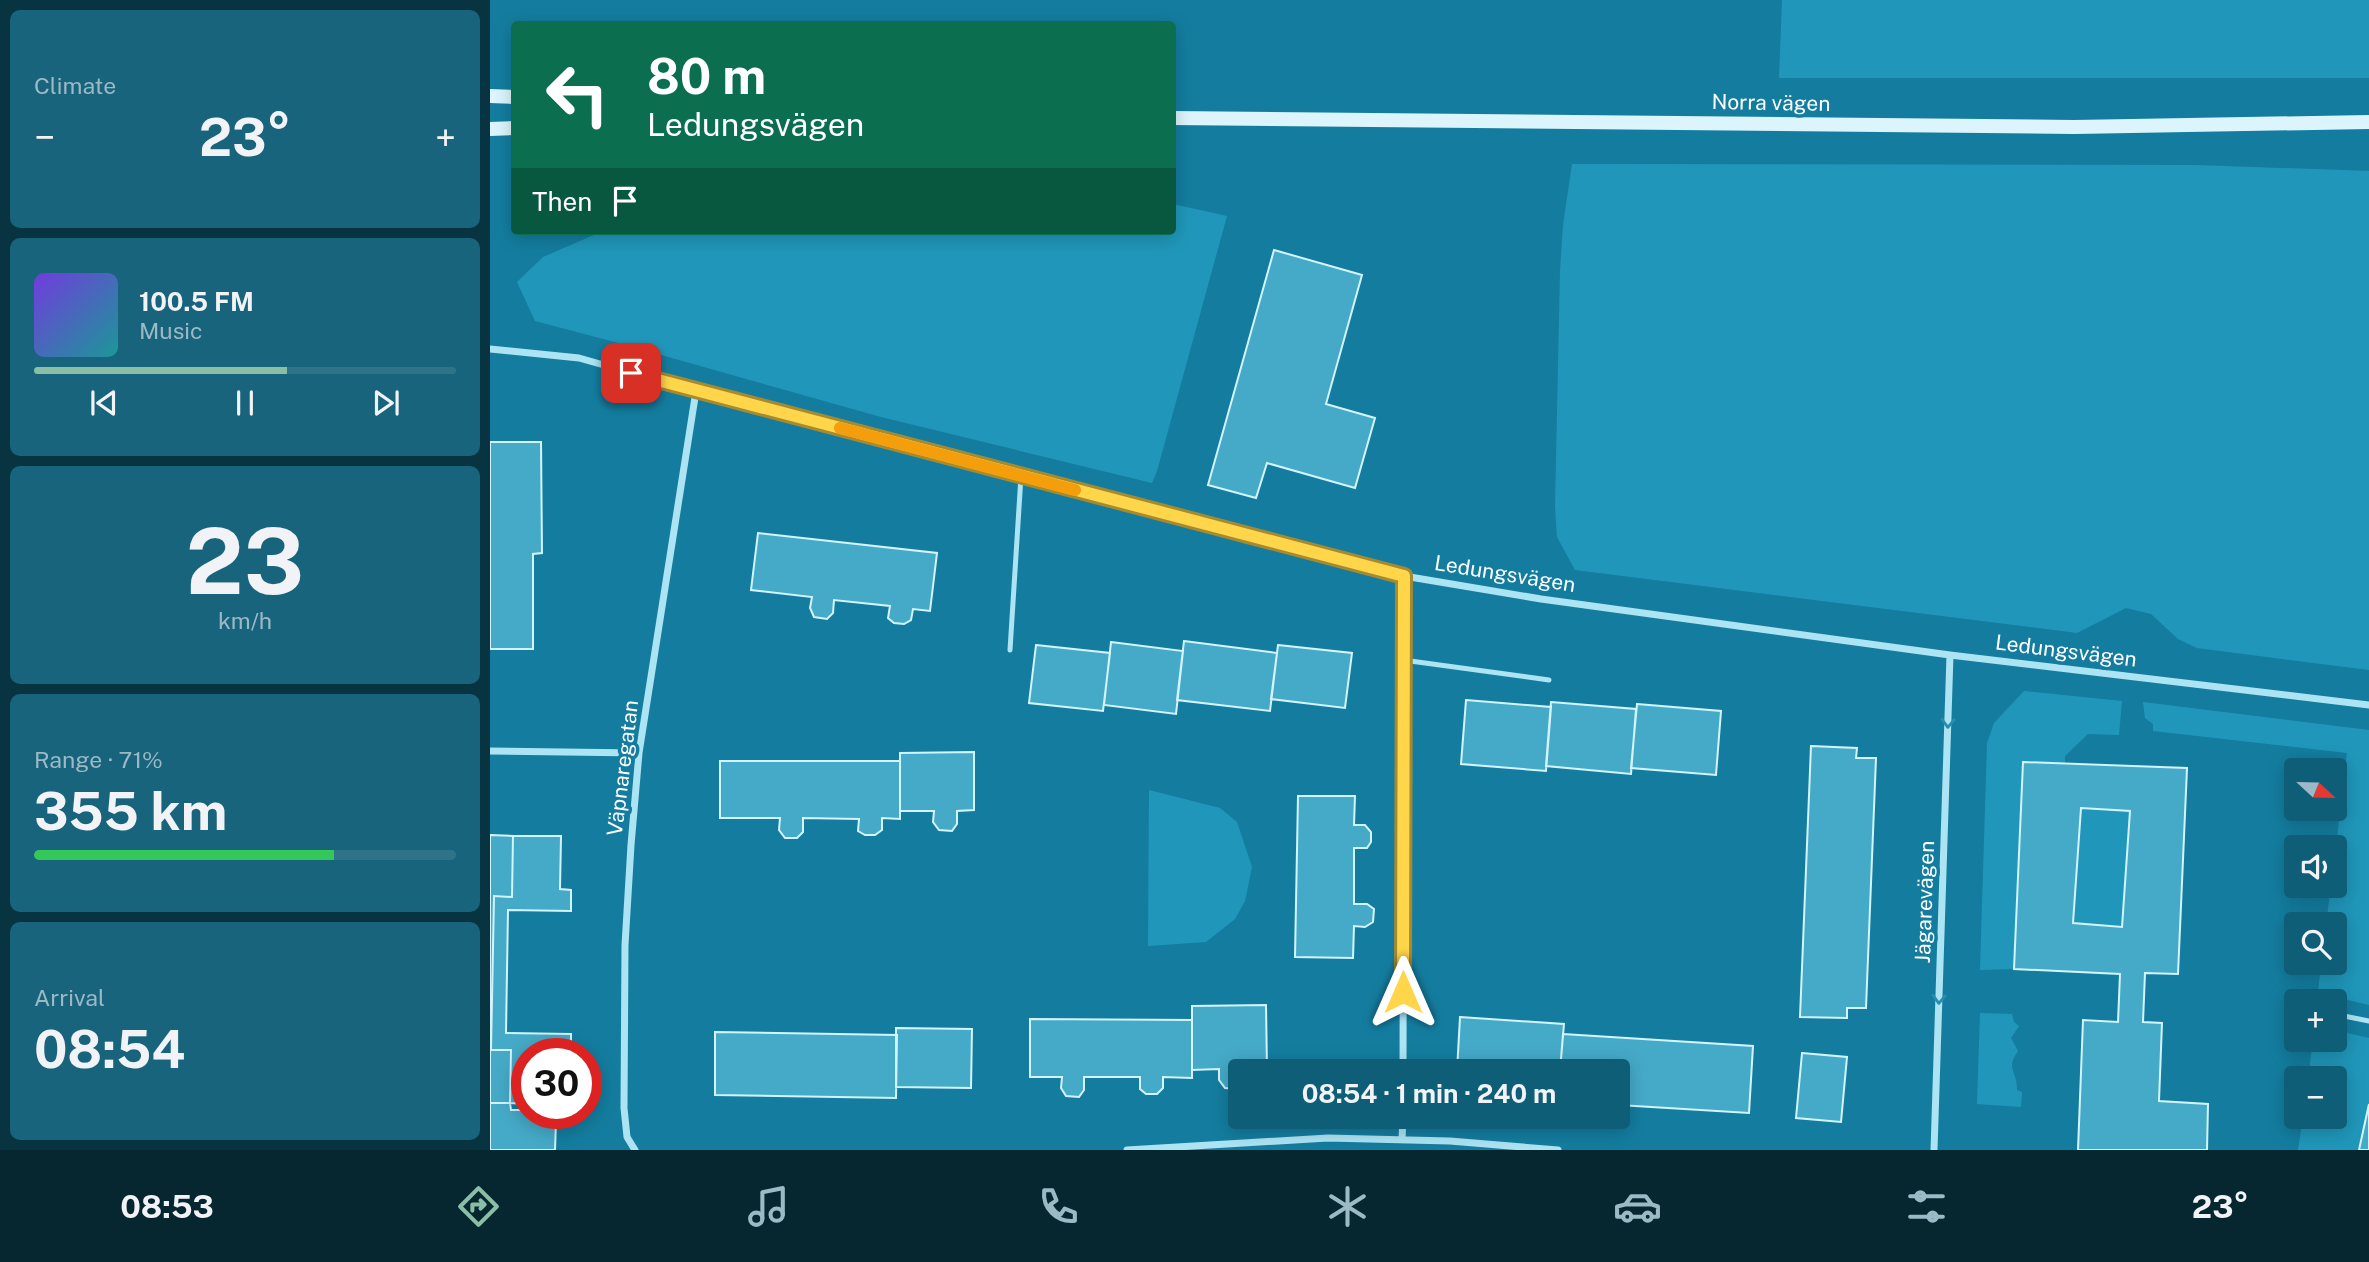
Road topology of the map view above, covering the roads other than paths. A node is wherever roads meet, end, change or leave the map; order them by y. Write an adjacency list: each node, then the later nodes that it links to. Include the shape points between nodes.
1 (490, 96): 2 (main road)
2 (511, 97)
3 (1176, 118): 4 (main road, Norra vägen, via 2074,127)
4 (2369, 122)
5 (511, 128): 6 (main road)
6 (490, 129)
7 (490, 349): 8 (street, Ledungsvägen, via 579,358)
8 (696, 391): 9 (street, Ledungsvägen); 17 (street, Väpnaregatan)
9 (1021, 476): 10 (street, Ledungsvägen); 11 (lane)
10 (1404, 576): 12 (street, Ledungsvägen); 13 (street)
11 (1010, 650)
12 (1950, 655): 15 (street, Ledungsvägen); 28 (street, Jägarevägen, one-way to 28)
13 (1404, 660): 14 (lane); 20 (street)
14 (1549, 680)
15 (2369, 705)
16 (490, 751): 17 (street)
17 (639, 753): 24 (street, Väpnaregatan, via 625,945 624,1108 627,1137)
18 (2347, 1017): 19 (lane)
19 (2369, 1021)
20 (1403, 1059)
21 (1402, 1129): 22 (street)
22 (1402, 1140): 23 (street); 25 (street, via 1328,1138)
23 (1450, 1141): 26 (street); 27 (street)
24 (635, 1150)
25 (1127, 1150)
26 (1450, 1150)
27 (1558, 1150)
28 (1934, 1150)

